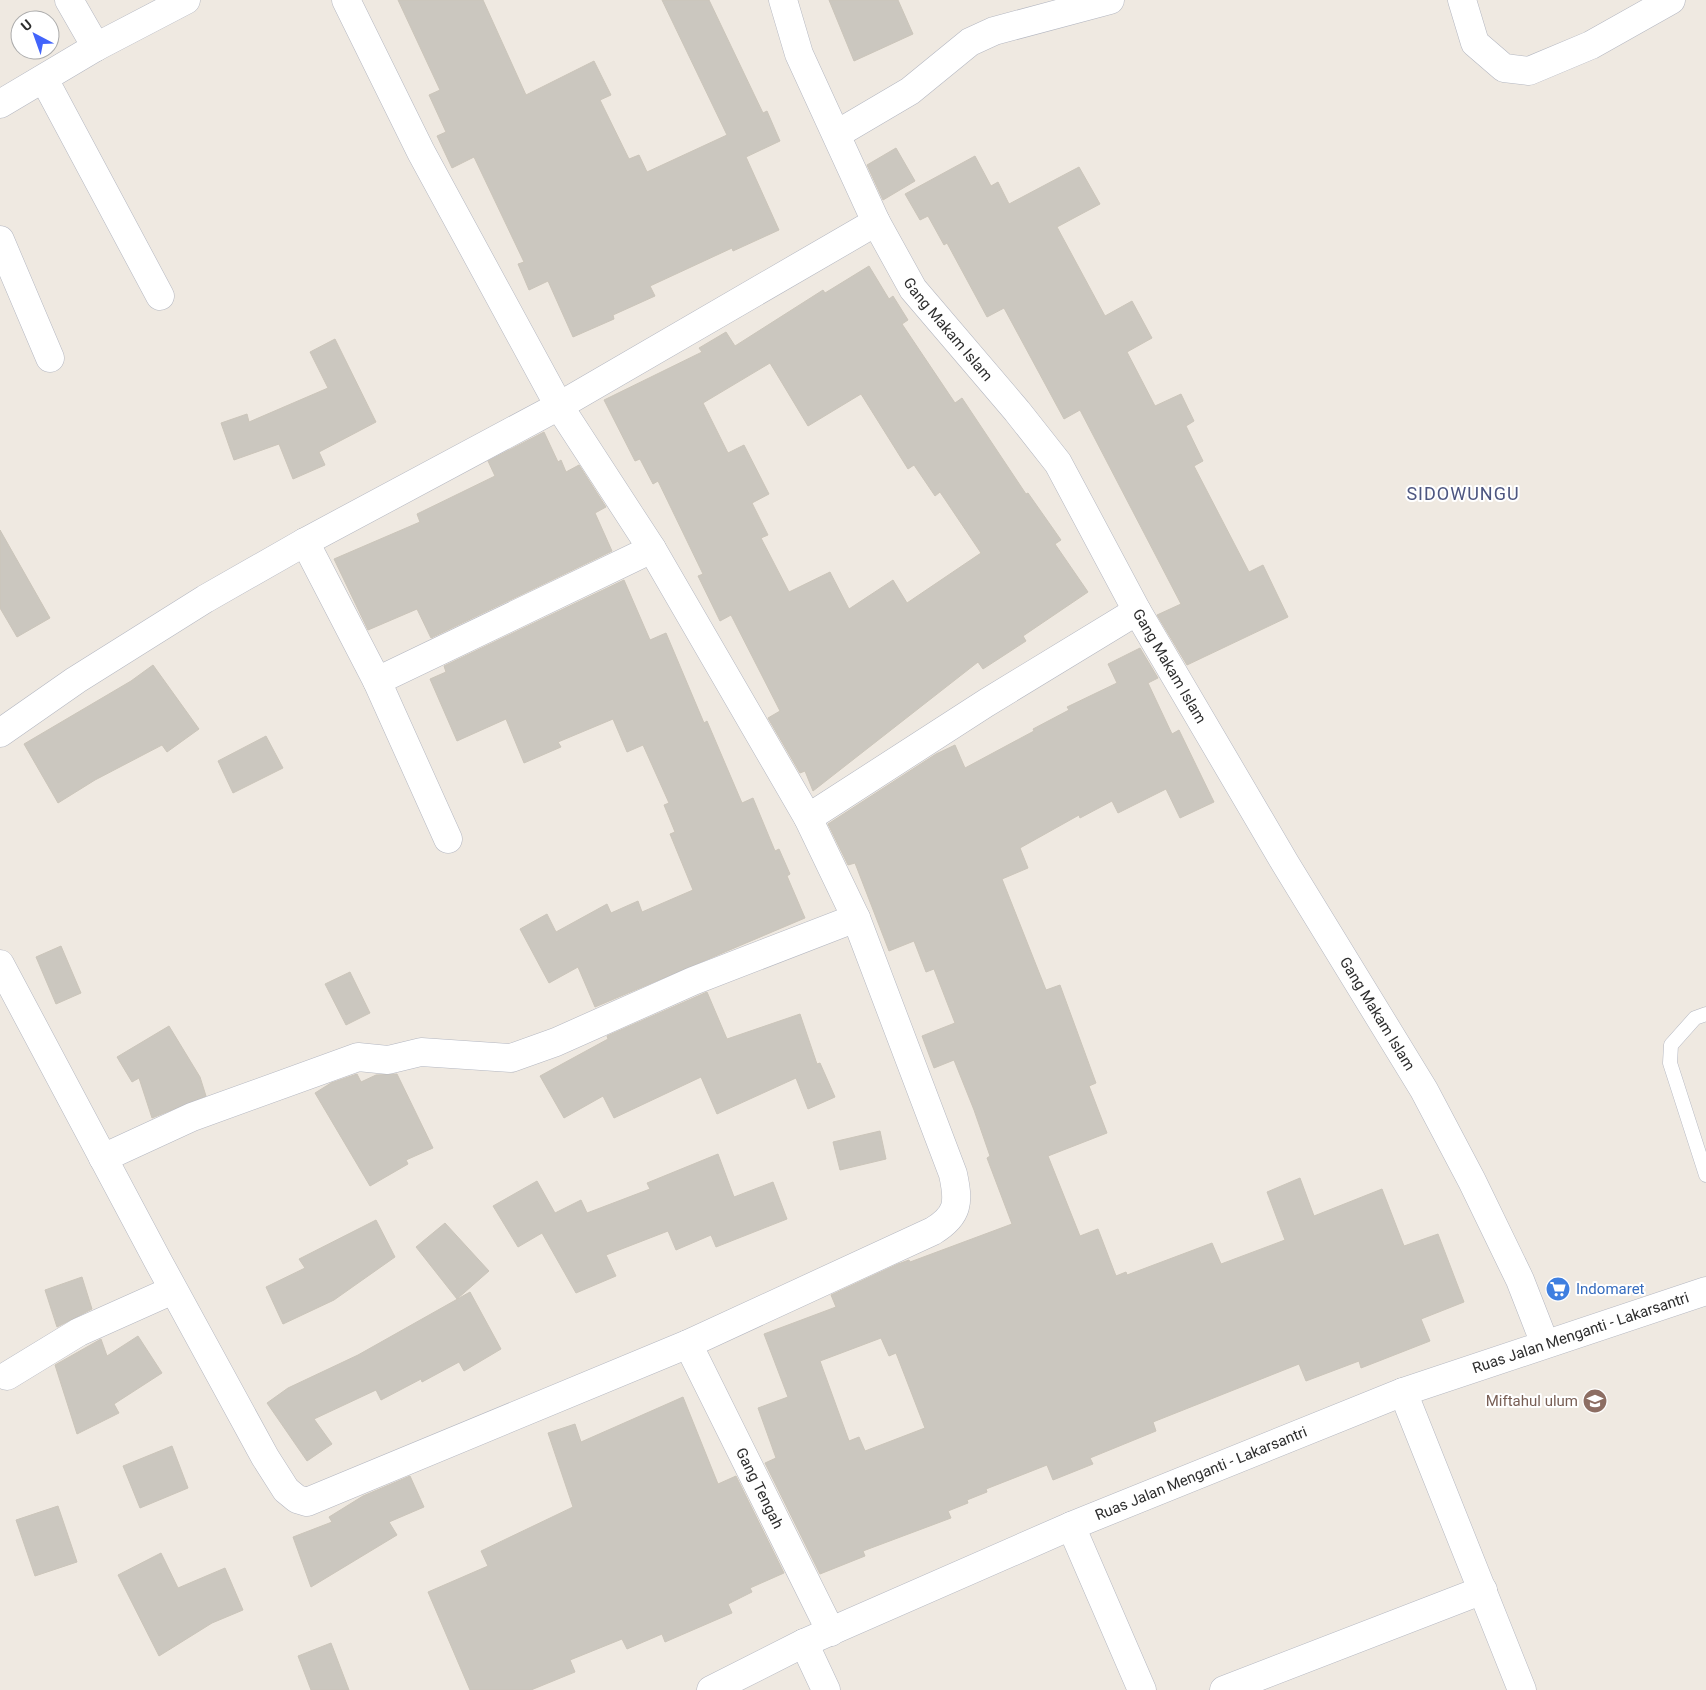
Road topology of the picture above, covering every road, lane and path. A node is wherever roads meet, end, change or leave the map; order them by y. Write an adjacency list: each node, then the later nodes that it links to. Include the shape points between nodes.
1 (69, 0): 8 (street)
2 (186, 0): 8 (street)
3 (346, 0): 16 (street, via 421,152)
4 (783, 0): 11 (street, Gang Makam Islam, via 799,54)
5 (1110, 0): 11 (street, via 994,32 970,42 910,91)
6 (1462, 0): 7 (street, via 1475,43 1504,68 1529,71 1591,45)
7 (1671, 0)
8 (96, 47): 9 (street)
9 (44, 79): 10 (street); 14 (street)
10 (0, 104)
11 (837, 134): 12 (street, Gang Makam Islam)
12 (876, 222): 16 (street); 19 (street, Gang Makam Islam, via 913,289 1058,463)
13 (0, 240): 15 (street)
14 (160, 296)
15 (50, 358)
16 (558, 406): 17 (street); 18 (street)
17 (305, 542): 20 (street); 21 (street, via 124,649)
18 (652, 550): 20 (street); 22 (street)
19 (1137, 611): 22 (street, via 986,703); 32 (street, Gang Makam Islam, via 1284,863 1424,1090 1516,1272)
20 (377, 681): 23 (street)
21 (0, 733)
22 (808, 818): 24 (street)
23 (448, 839)
24 (856, 918): 27 (street, via 693,981 556,1042 510,1058 421,1052 388,1060 358,1057 192,1117); 31 (street, via 953,1174 958,1194 955,1210 948,1222 934,1232)
25 (0, 964): 27 (street)
26 (1706, 1014): 28 (lane, via 1695,1018 1671,1045 1670,1063)
27 (103, 1158): 29 (street)
28 (1706, 1175)
29 (173, 1290): 31 (street, via 277,1478 297,1499 307,1502 350,1487); 33 (street, via 79,1332)
30 (1706, 1291): 32 (street, Ruas Jalan Menganti - Lakarsantri)
31 (688, 1344): 37 (street, Gang Tengah)
32 (1546, 1344): 34 (street, Ruas Jalan Menganti - Lakarsantri)
33 (7, 1376)
34 (1403, 1392): 35 (street, Ruas Jalan Menganti - Lakarsantri); 36 (street)
35 (1071, 1526): 37 (street, Ruas Jalan Menganti - Lakarsantri); 41 (street)
36 (1483, 1590): 42 (street); 43 (street)
37 (831, 1632): 38 (street, Ruas Jalan Menganti - Lakarsantri)
38 (804, 1643): 39 (street, Ruas Jalan Menganti - Lakarsantri); 40 (street)
39 (711, 1690)
40 (826, 1690)
41 (1142, 1690)
42 (1224, 1690)
43 (1522, 1690)

